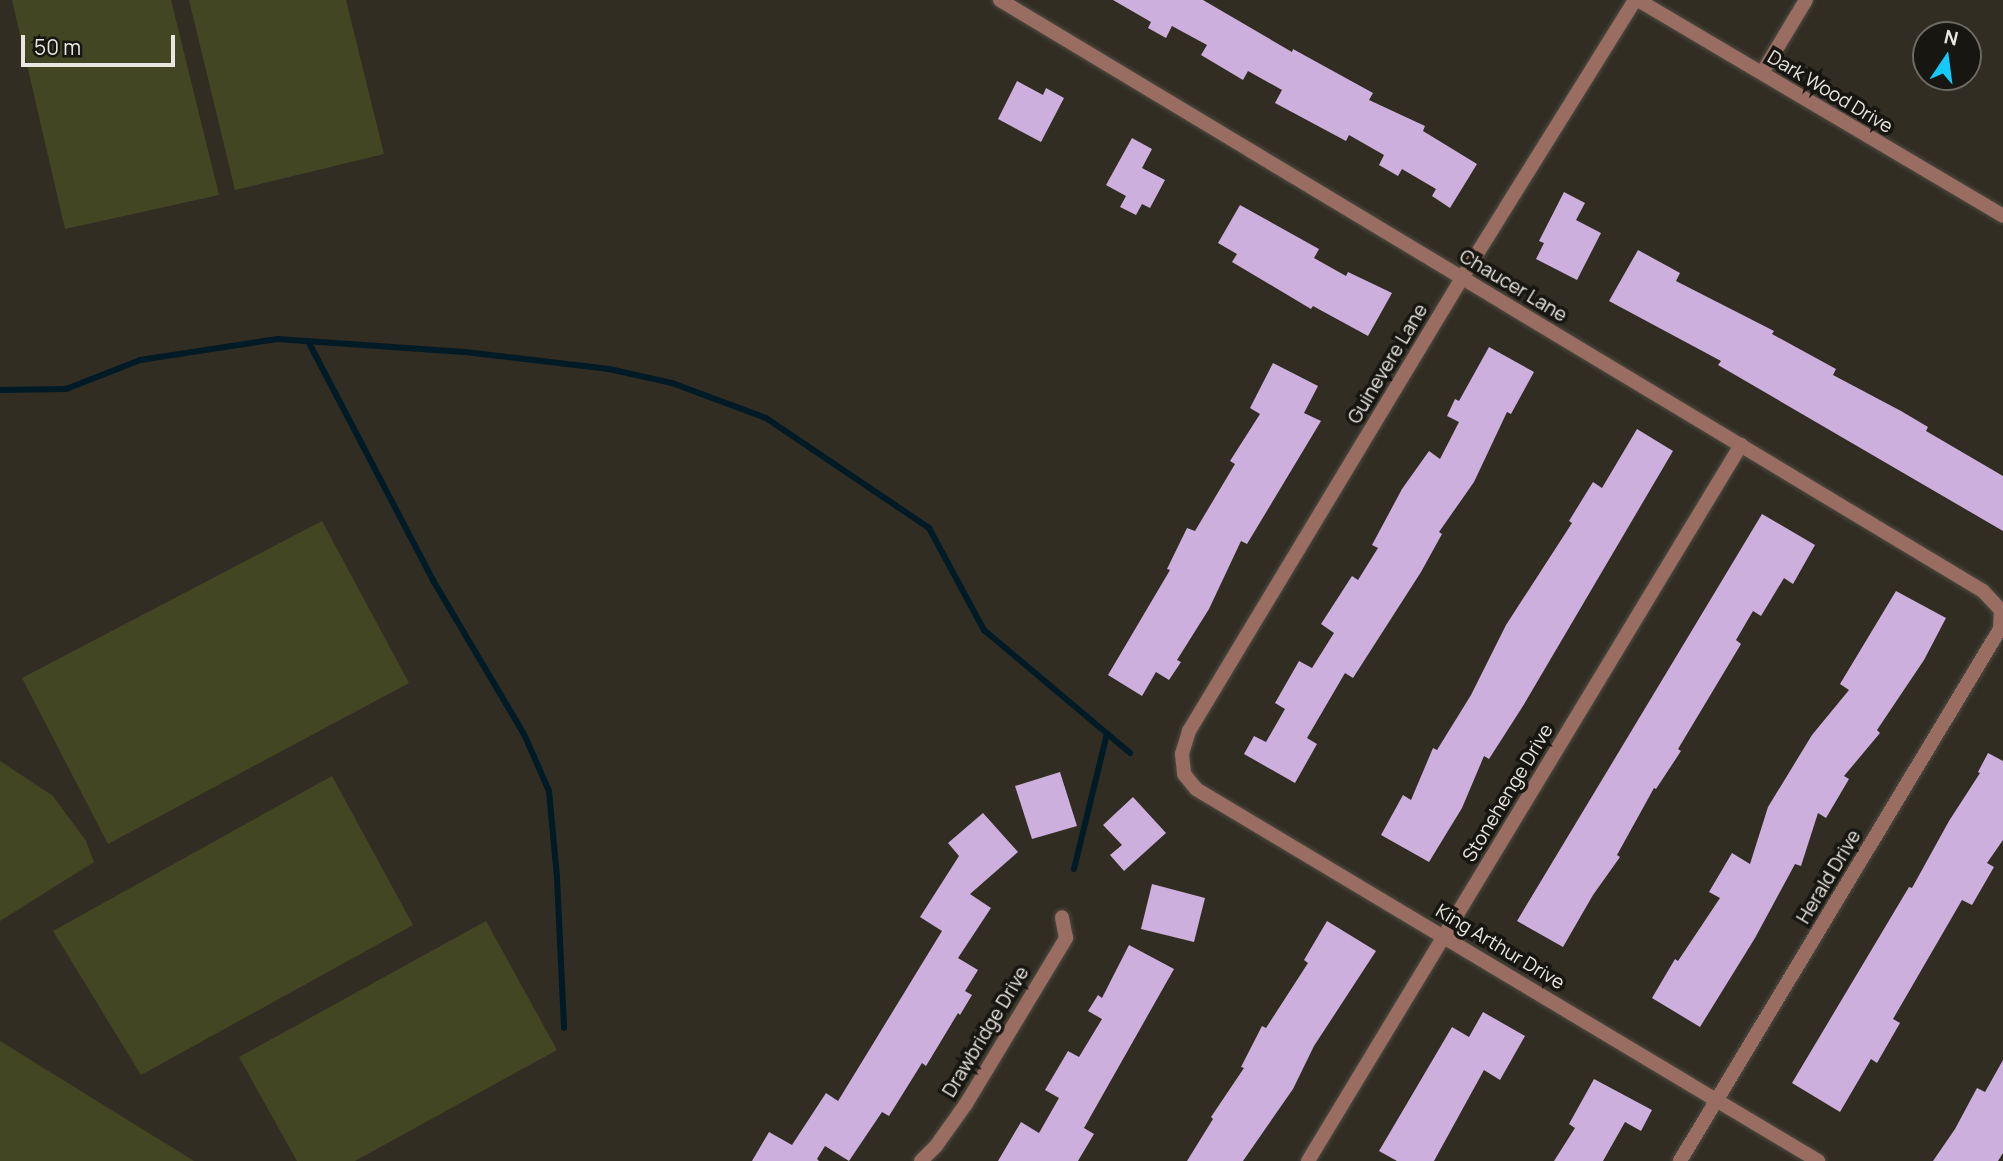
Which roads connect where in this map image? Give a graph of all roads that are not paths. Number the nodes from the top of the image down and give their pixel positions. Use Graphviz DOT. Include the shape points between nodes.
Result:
graph roads {
  1 [pos="1000,0"];
  2 [pos="1637,0"];
  3 [pos="1806,0"];
  4 [pos="1762,73"];
  5 [pos="2003,216"];
  6 [pos="1462,278"];
  7 [pos="1741,445"];
  8 [pos="2001,610"];
  9 [pos="1182,754"];
  10 [pos="1062,917"];
  11 [pos="1444,935"];
  12 [pos="1717,1101"];
  13 [pos="922,1161"];
  14 [pos="1308,1161"];
  15 [pos="1680,1161"];
  16 [pos="1818,1161"];
  1 -- 6 [label="street, Chaucer Lane"];
  2 -- 4 [label="street, Dark Wood Drive"];
  2 -- 6 [label="street, Guinevere Lane"];
  3 -- 4 [label="street"];
  4 -- 5 [label="street, Dark Wood Drive"];
  6 -- 7 [label="street, Chaucer Lane"];
  6 -- 9 [label="street, Guinevere Lane" via="1189,731"];
  7 -- 8 [label="street, Chaucer Lane" via="1983,591"];
  7 -- 11 [label="street, Stonehenge Drive"];
  8 -- 12 [label="street, Herald Drive" via="2000,629"];
  9 -- 11 [label="street, King Arthur Drive" via="1184,774 1196,789"];
  10 -- 13 [label="street, Drawbridge Drive" via="1066,938 966,1104"];
  11 -- 12 [label="street, King Arthur Drive"];
  11 -- 14 [label="street, Stonehenge Drive"];
  12 -- 15 [label="street, Herald Drive"];
  12 -- 16 [label="street, King Arthur Drive"];
}
